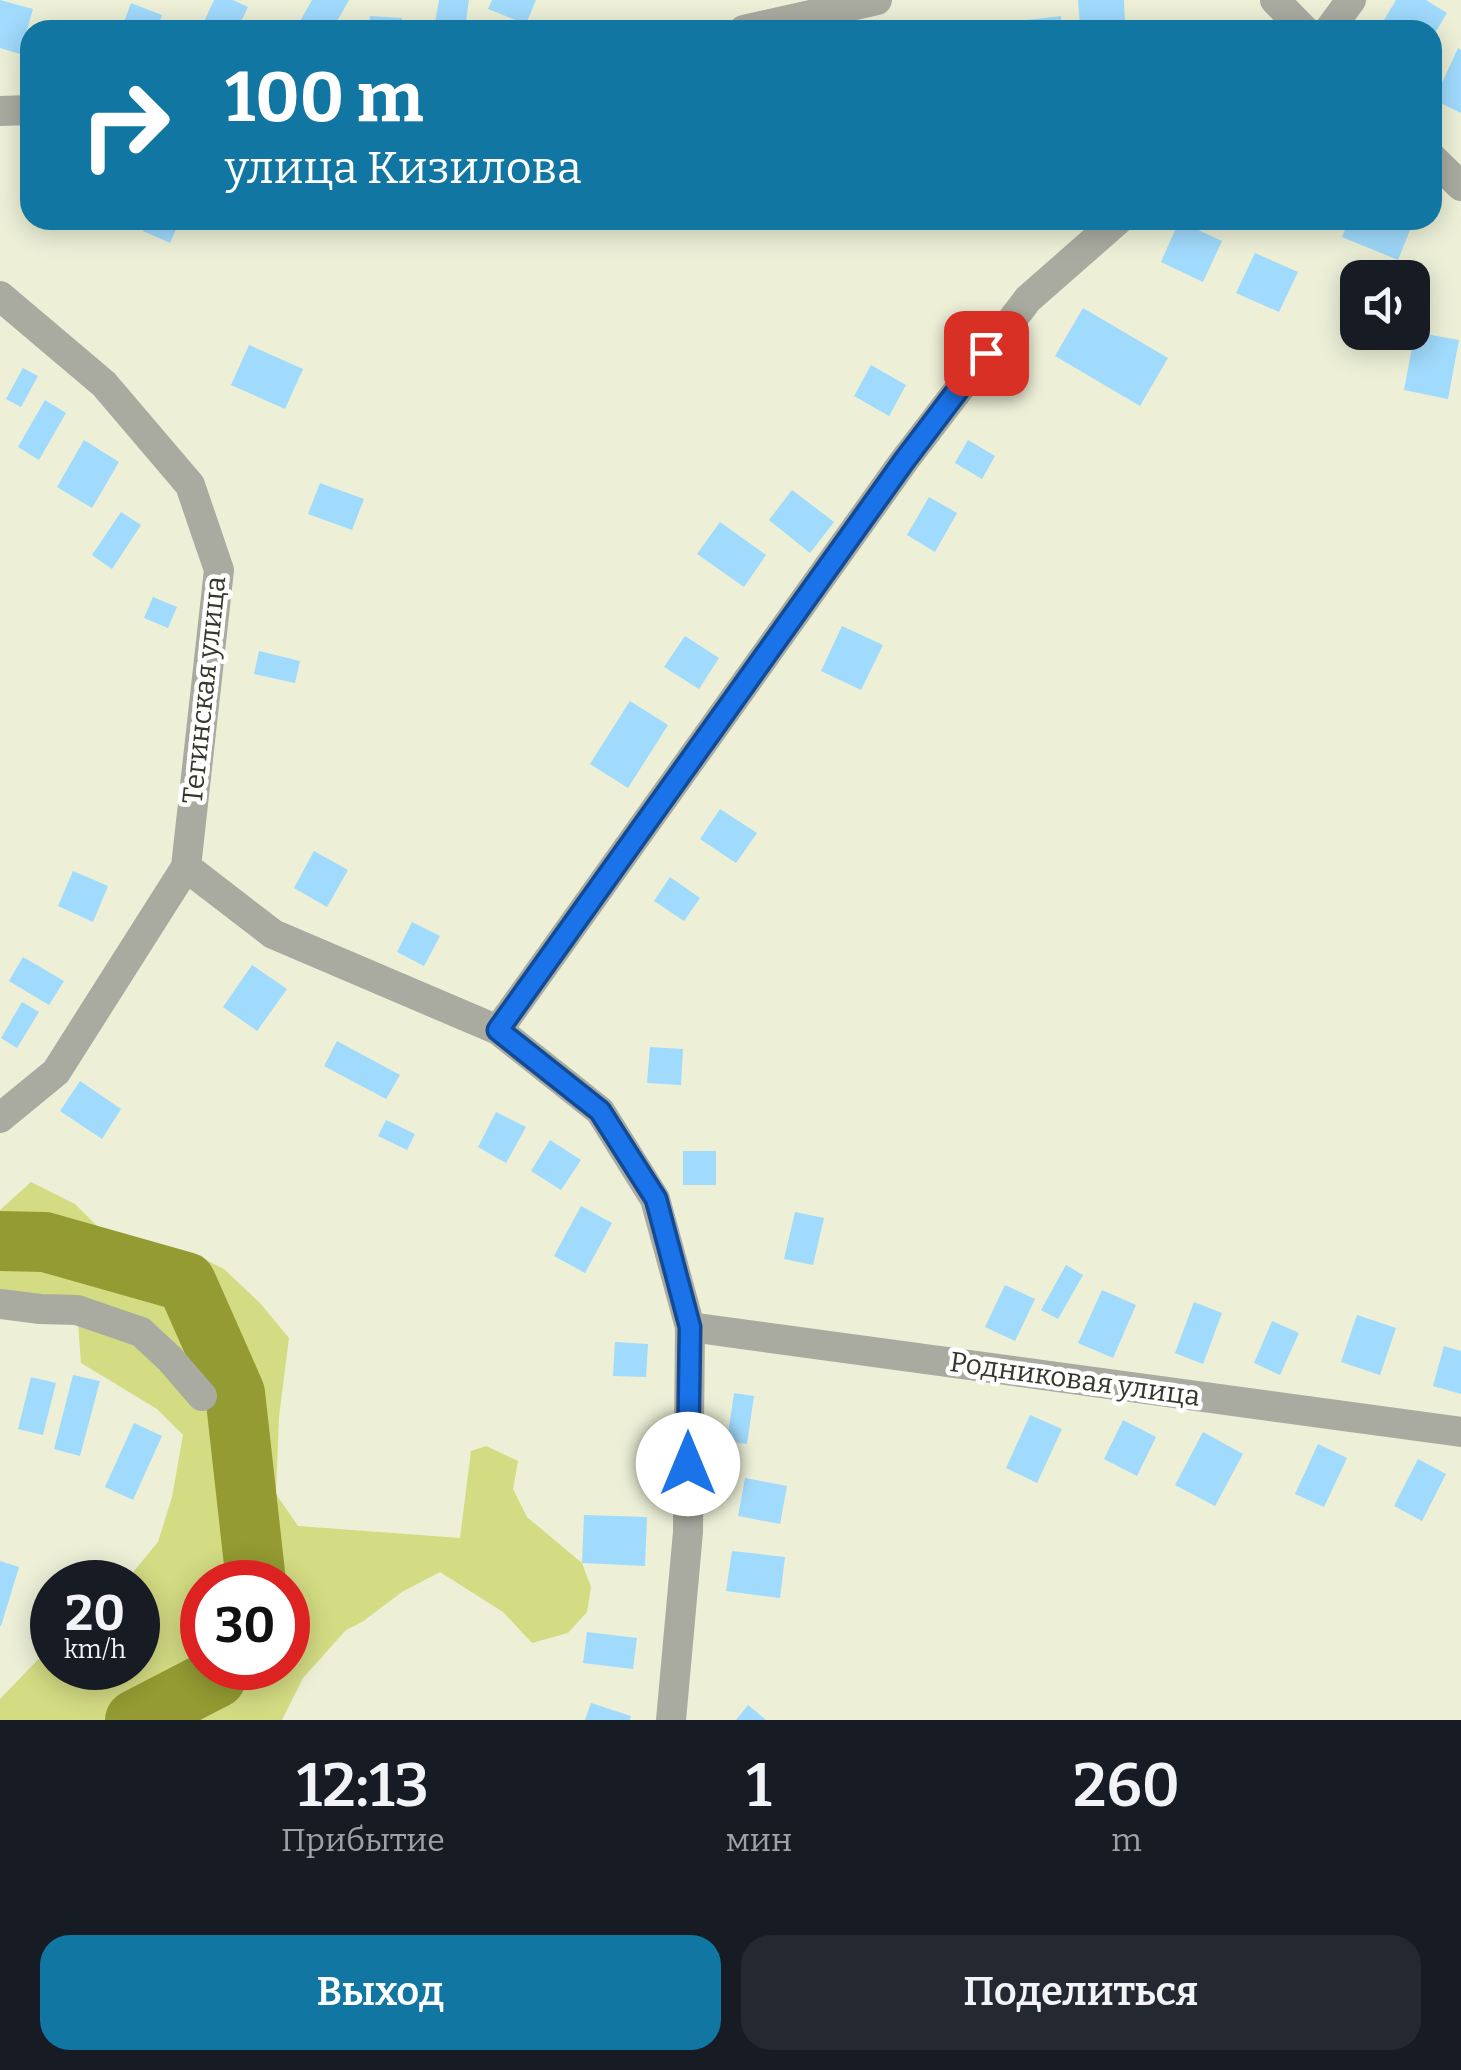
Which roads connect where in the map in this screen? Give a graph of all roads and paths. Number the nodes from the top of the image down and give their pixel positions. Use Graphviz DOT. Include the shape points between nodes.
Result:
graph roads {
  1 [pos="877,0"];
  2 [pos="1275,0"];
  3 [pos="788,20"];
  4 [pos="1294,20"];
  5 [pos="1442,168"];
  6 [pos="1461,186"];
  7 [pos="1107,230"];
  8 [pos="0,296"];
  9 [pos="186,868"];
  10 [pos="498,1030"];
  11 [pos="0,1118"];
  12 [pos="0,1304"];
  13 [pos="690,1327"];
  14 [pos="202,1396"];
  15 [pos="1461,1432"];
  16 [pos="671,1720"];
  1 -- 3 [label="street"];
  2 -- 4 [label="street"];
  5 -- 6 [label="street"];
  7 -- 10 [label="street" via="1028,299 904,461"];
  8 -- 9 [label="street, Тегинская улица" via="104,384 190,485 219,570"];
  9 -- 10 [label="street" via="273,934"];
  9 -- 11 [label="street, Тегинская улица" via="56,1072"];
  10 -- 13 [label="street" via="600,1111 656,1199"];
  12 -- 14 [label="street" via="77,1310 141,1332"];
  13 -- 15 [label="street, Родниковая улица"];
  13 -- 16 [label="street" via="688,1532"];
}
